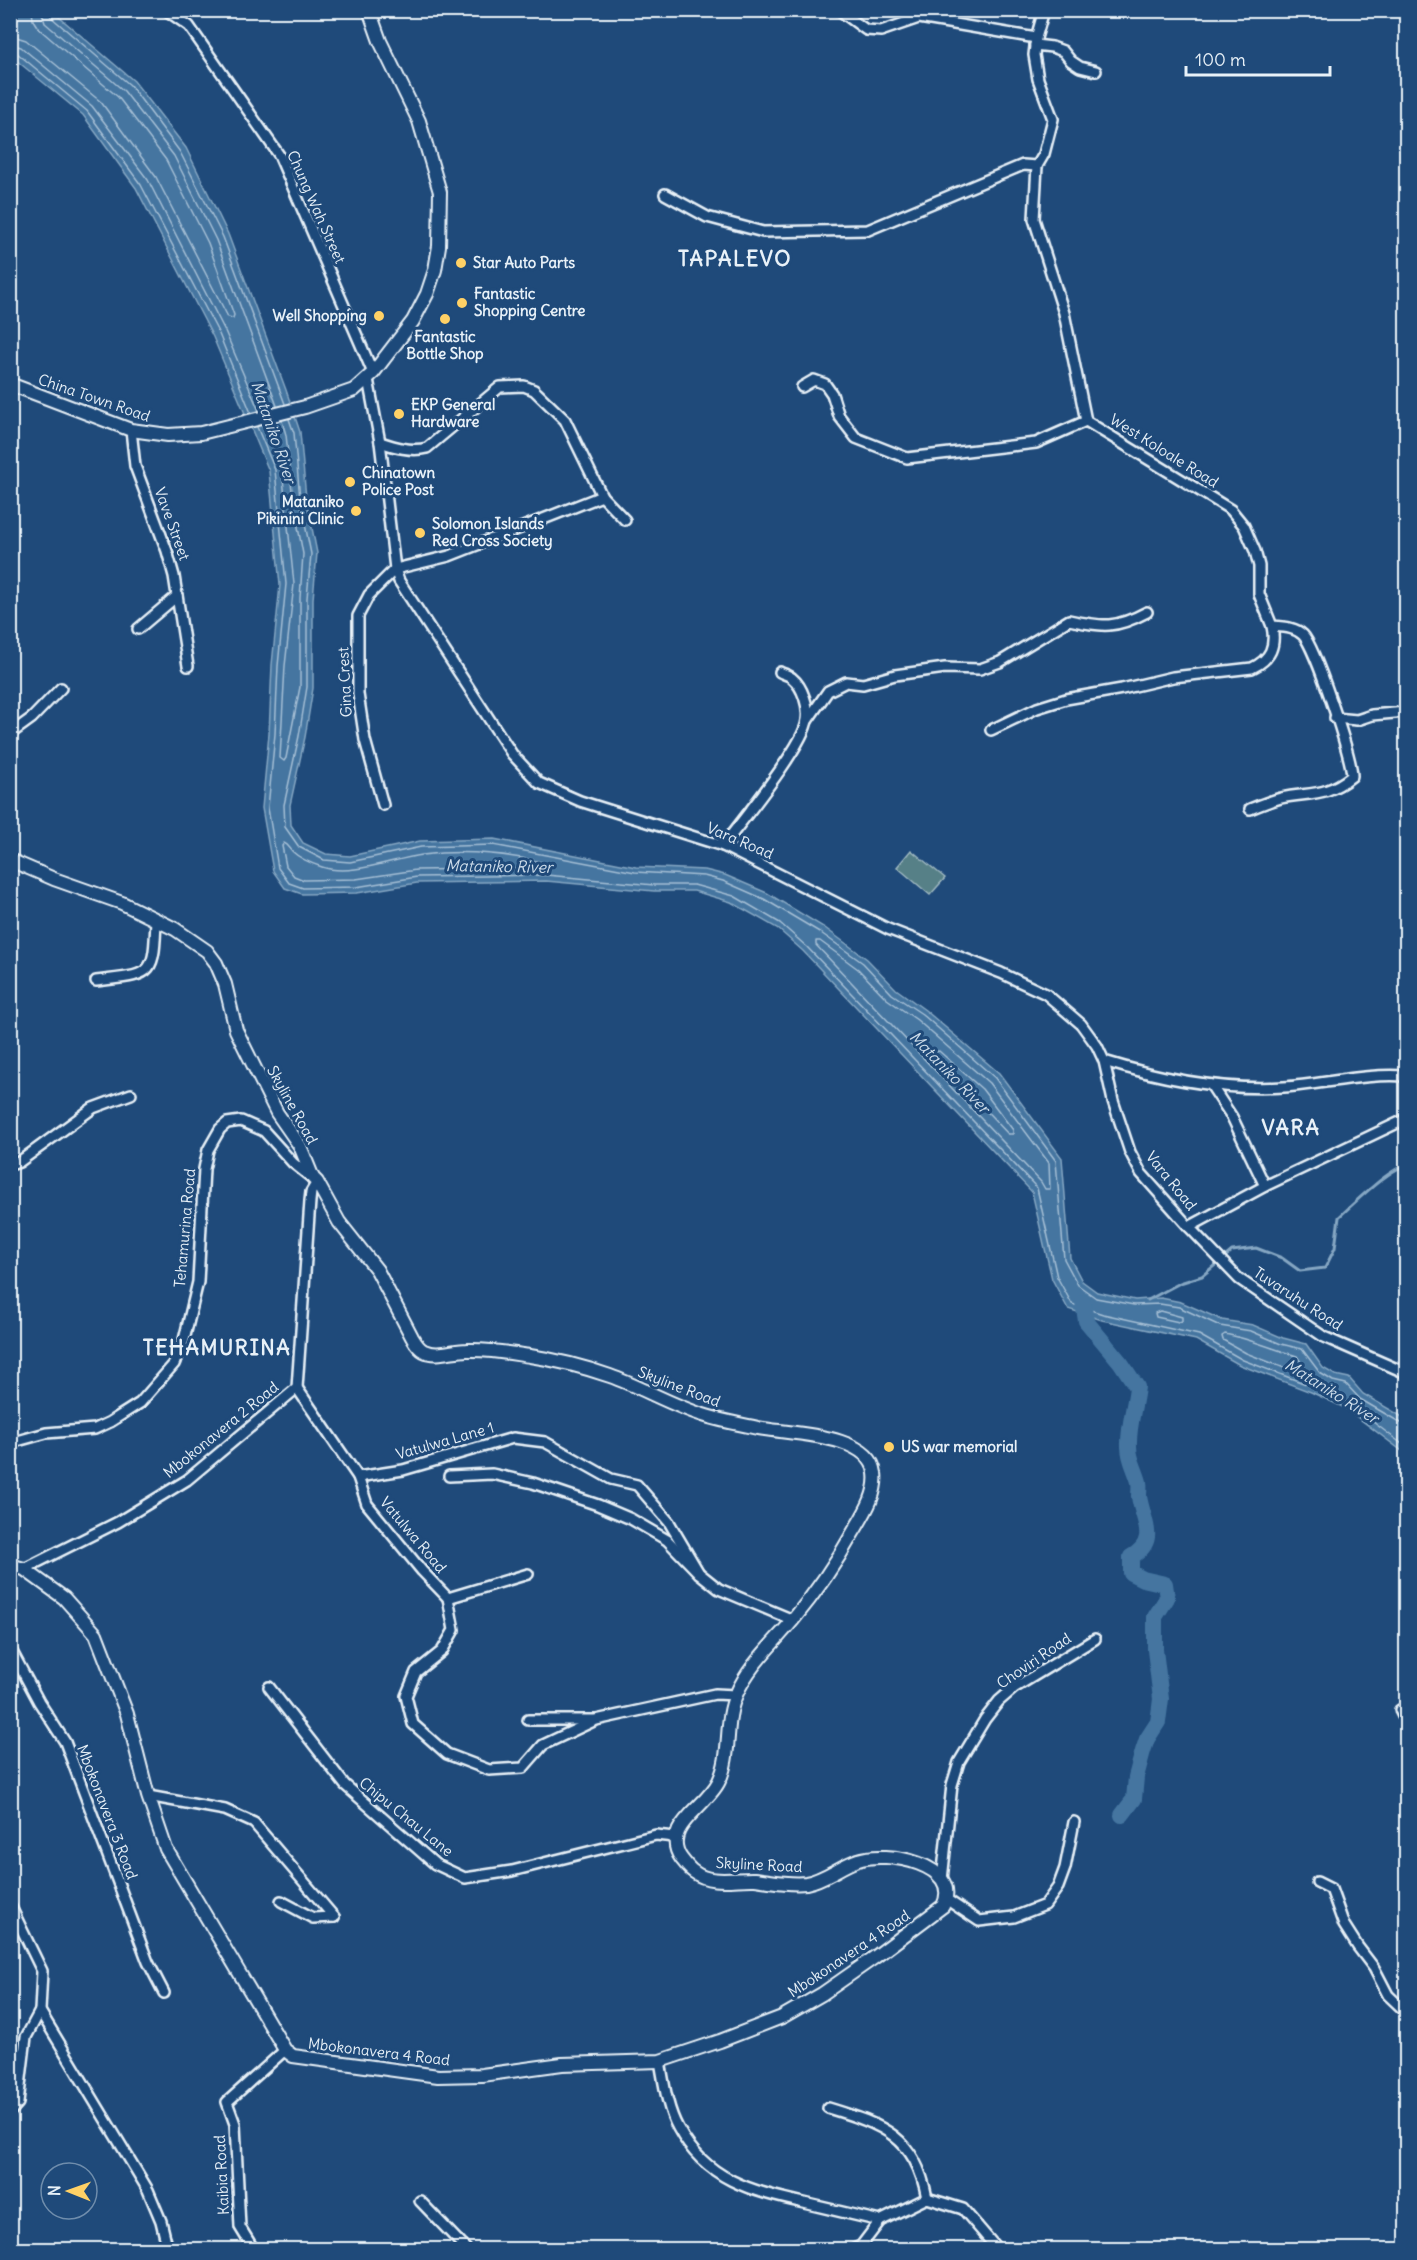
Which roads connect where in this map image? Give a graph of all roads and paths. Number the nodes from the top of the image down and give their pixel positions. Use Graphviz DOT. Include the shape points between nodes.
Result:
graph roads {
  1 [pos="166,10"];
  2 [pos="369,10"];
  3 [pos="778,10"];
  4 [pos="795,10"];
  5 [pos="839,10"];
  6 [pos="1044,10"];
  7 [pos="1036,42"];
  8 [pos="1096,72"];
  9 [pos="1037,166"];
  10 [pos="665,194"];
  11 [pos="370,376"];
  12 [pos="10,384"];
  13 [pos="802,387"];
  14 [pos="1086,421"];
  15 [pos="131,430"];
  16 [pos="380,442"];
  17 [pos="602,496"];
  18 [pos="625,520"];
  19 [pos="395,569"];
  20 [pos="177,596"];
  21 [pos="1147,612"];
  22 [pos="1272,626"];
  23 [pos="138,629"];
  24 [pos="188,666"];
  25 [pos="780,672"];
  26 [pos="61,688"];
  27 [pos="1407,712"];
  28 [pos="1335,718"];
  29 [pos="807,721"];
  30 [pos="991,730"];
  31 [pos="10,734"];
  32 [pos="383,805"];
  33 [pos="1250,809"];
  34 [pos="723,846"];
  35 [pos="10,860"];
  36 [pos="156,919"];
  37 [pos="96,981"];
  38 [pos="1104,1061"];
  39 [pos="1407,1076"];
  40 [pos="1210,1085"];
  41 [pos="131,1094"];
  42 [pos="1407,1119"];
  43 [pos="10,1165"];
  44 [pos="315,1180"];
  45 [pos="1265,1186"];
  46 [pos="1189,1227"];
  47 [pos="1407,1373"];
  48 [pos="297,1388"];
  49 [pos="10,1443"];
  50 [pos="449,1476"];
  51 [pos="358,1477"];
  52 [pos="10,1565"];
  53 [pos="24,1569"];
  54 [pos="528,1574"];
  55 [pos="699,1574"];
  56 [pos="448,1598"];
  57 [pos="793,1620"];
  58 [pos="1095,1639"];
  59 [pos="10,1648"];
  60 [pos="269,1687"];
  61 [pos="735,1695"];
  62 [pos="1400,1710"];
  63 [pos="528,1720"];
  64 [pos="596,1720"];
  65 [pos="1407,1722"];
  66 [pos="148,1796"];
  67 [pos="1074,1822"];
  68 [pos="674,1837"];
  69 [pos="942,1880"];
  70 [pos="1317,1882"];
  71 [pos="946,1899"];
  72 [pos="281,1901"];
  73 [pos="10,1905"];
  74 [pos="164,1993"];
  75 [pos="40,2011"];
  76 [pos="1407,2012"];
  77 [pos="285,2049"];
  78 [pos="660,2061"];
  79 [pos="14,2104"];
  80 [pos="828,2108"];
  81 [pos="10,2112"];
  82 [pos="927,2198"];
  83 [pos="420,2200"];
  84 [pos="880,2221"];
  85 [pos="168,2250"];
  86 [pos="254,2250"];
  87 [pos="467,2250"];
  88 [pos="852,2250"];
  89 [pos="998,2250"];
  1 -- 11 [label="street, Chung Wah Street" via="189,26 279,155"];
  2 -- 11 [label="street, China Town Road" via="419,121 440,192 439,246 427,294 413,321"];
  3 -- 4 [label="street"];
  5 -- 7 [label="street" via="866,30 881,31 918,18"];
  6 -- 7 [label="street, West Koloale Road"];
  7 -- 8 [label="street" via="1063,51 1080,67"];
  7 -- 9 [label="street, West Koloale Road" via="1038,79 1053,119"];
  9 -- 10 [label="street" via="1023,165 868,230 764,232 707,217"];
  9 -- 14 [label="street, West Koloale Road" via="1034,219 1064,312"];
  11 -- 15 [label="street, China Town Road" via="354,390 219,430 184,436"];
  11 -- 16 [label="street, Vara Road"];
  12 -- 15 [label="street, China Town Road"];
  13 -- 14 [label="street" via="814,380 825,384 839,416 856,438 907,458 1036,443"];
  14 -- 22 [label="street, West Koloale Road" via="1231,510 1253,545 1259,566 1259,594"];
  15 -- 20 [label="street, Vave Street" via="135,466 167,550"];
  16 -- 17 [label="street" via="400,448 427,448 500,387 524,386 534,390 566,420"];
  16 -- 19 [label="street, Vara Road"];
  17 -- 18 [label="street"];
  17 -- 19 [label="street" via="449,556"];
  19 -- 32 [label="street, Gina Crest" via="369,595 358,616 358,694 365,740"];
  19 -- 34 [label="street, Vara Road" via="399,581 512,754 539,783 580,801"];
  20 -- 23 [label="street"];
  20 -- 24 [label="street, Vave Street"];
  21 -- 29 [label="street" via="1124,624 1096,626 1069,620 1000,662 980,669 945,668 863,684 846,682 828,691"];
  22 -- 28 [label="street" via="1296,629 1305,636 1316,655"];
  22 -- 30 [label="street" via="1272,651 1263,663 1252,668 1173,677 1066,699"];
  25 -- 29 [label="street" via="792,678 801,691"];
  26 -- 31 [label="street"];
  27 -- 28 [label="street" via="1357,720"];
  28 -- 33 [label="street" via="1349,755 1352,776 1322,793 1283,798"];
  29 -- 34 [label="street" via="799,742"];
  34 -- 38 [label="street, Vara Road" via="888,929 1046,994 1081,1024"];
  35 -- 36 [label="street, Skyline Road"];
  36 -- 37 [label="street" via="155,953 147,969 137,976"];
  36 -- 44 [label="street, Skyline Road" via="197,942 216,963 236,1030"];
  38 -- 40 [label="street"];
  38 -- 46 [label="street, Vara Road" via="1130,1152 1142,1173"];
  39 -- 40 [label="street" via="1389,1074 1284,1087"];
  40 -- 45 [label="street" via="1232,1117"];
  41 -- 43 [label="street" via="93,1108"];
  42 -- 45 [label="street"];
  44 -- 48 [label="street, Mbokonavera 2 Road" via="310,1201"];
  44 -- 49 [label="street, Tehamurina Road" via="292,1163 264,1131 240,1121 220,1129 208,1150 204,1169 198,1282 174,1365 140,1403 95,1430 46,1433"];
  44 -- 57 [label="street, Skyline Road" via="339,1222 377,1270 417,1347 425,1352 500,1351 572,1365 610,1376 703,1415 763,1429 820,1435 855,1448 867,1457 874,1468 875,1483 864,1515 828,1577"];
  45 -- 46 [label="street"];
  46 -- 47 [label="street, Tuvaruhu Road" via="1239,1279 1324,1337"];
  48 -- 51 [label="street, Vatulwa Road"];
  48 -- 53 [label="street, Mbokonavera 2 Road" via="187,1480 118,1522"];
  50 -- 55 [label="street" via="492,1474 598,1504 667,1540"];
  51 -- 55 [label="street, Vatulwa Lane 1" via="403,1470 513,1438 545,1442 611,1479 637,1485 669,1522"];
  51 -- 56 [label="street, Vatulwa Road" via="367,1504"];
  52 -- 53 [label="street"];
  53 -- 66 [label="street, Mbokonavera 4 Road" via="64,1598 96,1634 127,1714"];
  54 -- 56 [label="street"];
  55 -- 57 [label="street" via="719,1589"];
  56 -- 64 [label="street" via="454,1630 442,1651 416,1672 405,1696 413,1724 447,1754 489,1770 523,1768 543,1745"];
  57 -- 61 [label="street, Skyline Road"];
  58 -- 69 [label="street, Choviri Road" via="1014,1688 985,1719 959,1762 952,1785"];
  59 -- 74 [label="street, Mbokonavera 3 Road" via="64,1742 148,1962"];
  60 -- 68 [label="street, Chipu Chau Lane" via="345,1785 435,1864 465,1878 656,1835"];
  61 -- 64 [label="street" via="715,1694"];
  61 -- 68 [label="street, Skyline Road" via="719,1782"];
  62 -- 65 [label="street"];
  63 -- 64 [label="street"];
  66 -- 72 [label="street" via="225,1810 255,1823 334,1917 314,1918"];
  66 -- 77 [label="street, Mbokonavera 4 Road" via="166,1849"];
  67 -- 71 [label="street" via="1065,1868 1045,1905 1014,1917 978,1921"];
  68 -- 69 [label="street, Skyline Road" via="676,1851 693,1872 719,1880 809,1883 859,1859 889,1856 912,1860"];
  69 -- 71 [label="street" via="947,1889"];
  70 -- 76 [label="street" via="1331,1889 1353,1940 1388,1995"];
  71 -- 78 [label="street, Mbokonavera 4 Road" via="943,1906 875,1958 792,2011"];
  73 -- 75 [label="street" via="42,1971"];
  75 -- 79 [label="street" via="26,2037"];
  75 -- 85 [label="street" via="148,2190"];
  77 -- 78 [label="street, Mbokonavera 4 Road" via="303,2058 438,2076 482,2075 562,2064"];
  77 -- 86 [label="street, Kaibia Road" via="227,2102 235,2124 240,2227"];
  78 -- 84 [label="street" via="665,2092 677,2126 691,2149 719,2173 755,2192"];
  79 -- 81 [label="street"];
  80 -- 82 [label="street" via="893,2134 922,2173"];
  82 -- 84 [label="street"];
  82 -- 89 [label="street" via="963,2209"];
  83 -- 87 [label="street"];
  84 -- 88 [label="street" via="861,2246"];
}
